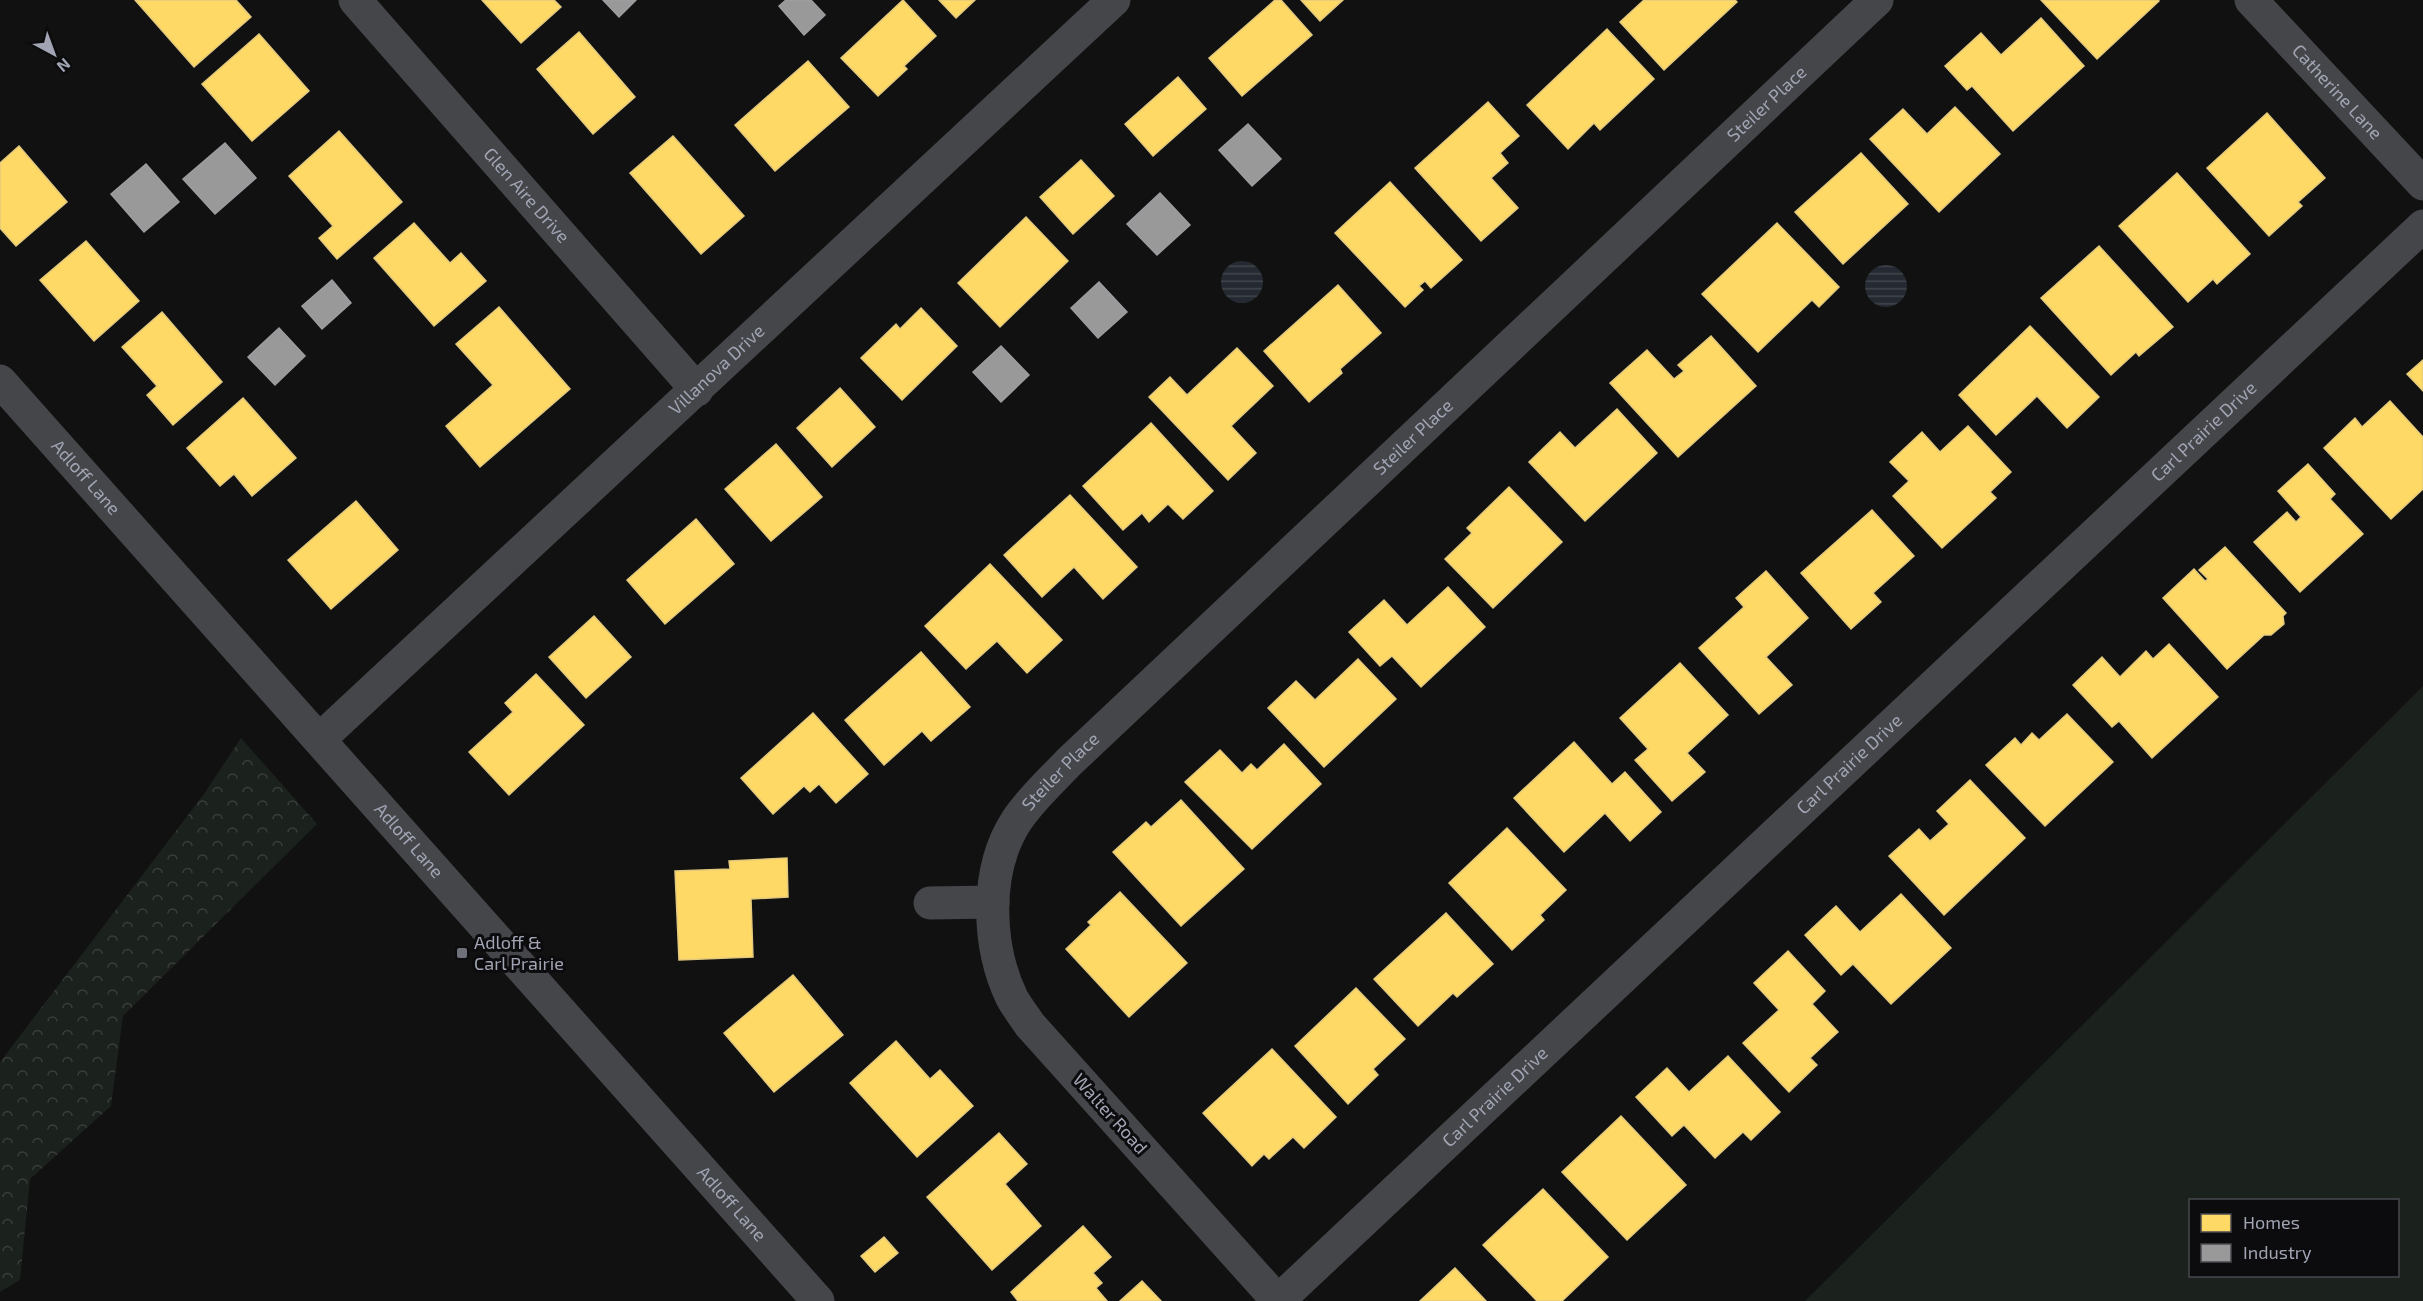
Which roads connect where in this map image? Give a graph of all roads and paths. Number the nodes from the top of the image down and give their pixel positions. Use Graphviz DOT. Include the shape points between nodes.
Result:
graph roads {
  1 [pos="355,0"];
  2 [pos="1114,0"];
  3 [pos="1877,0"];
  4 [pos="2250,0"];
  5 [pos="2423,184"];
  6 [pos="2423,226"];
  7 [pos="0,381"];
  8 [pos="697,390"];
  9 [pos="320,740"];
  10 [pos="993,902"];
  11 [pos="930,903"];
  12 [pos="818,1301"];
  13 [pos="1278,1301"];
  1 -- 8 [label="street, Glen Aire Drive"];
  2 -- 8 [label="street, Villanova Drive"];
  3 -- 10 [label="street, Steiler Place" via="1036,796 1016,821 1002,849"];
  4 -- 5 [label="street, Catherine Lane"];
  6 -- 13 [label="street, Carl Prairie Drive"];
  7 -- 9 [label="street, Adloff Lane"];
  8 -- 9 [label="street, Villanova Drive"];
  9 -- 12 [label="street, Adloff Lane"];
  10 -- 11 [label="street"];
  10 -- 13 [label="street, Walter Road" via="1003,973 1013,999 1030,1025"];
}
